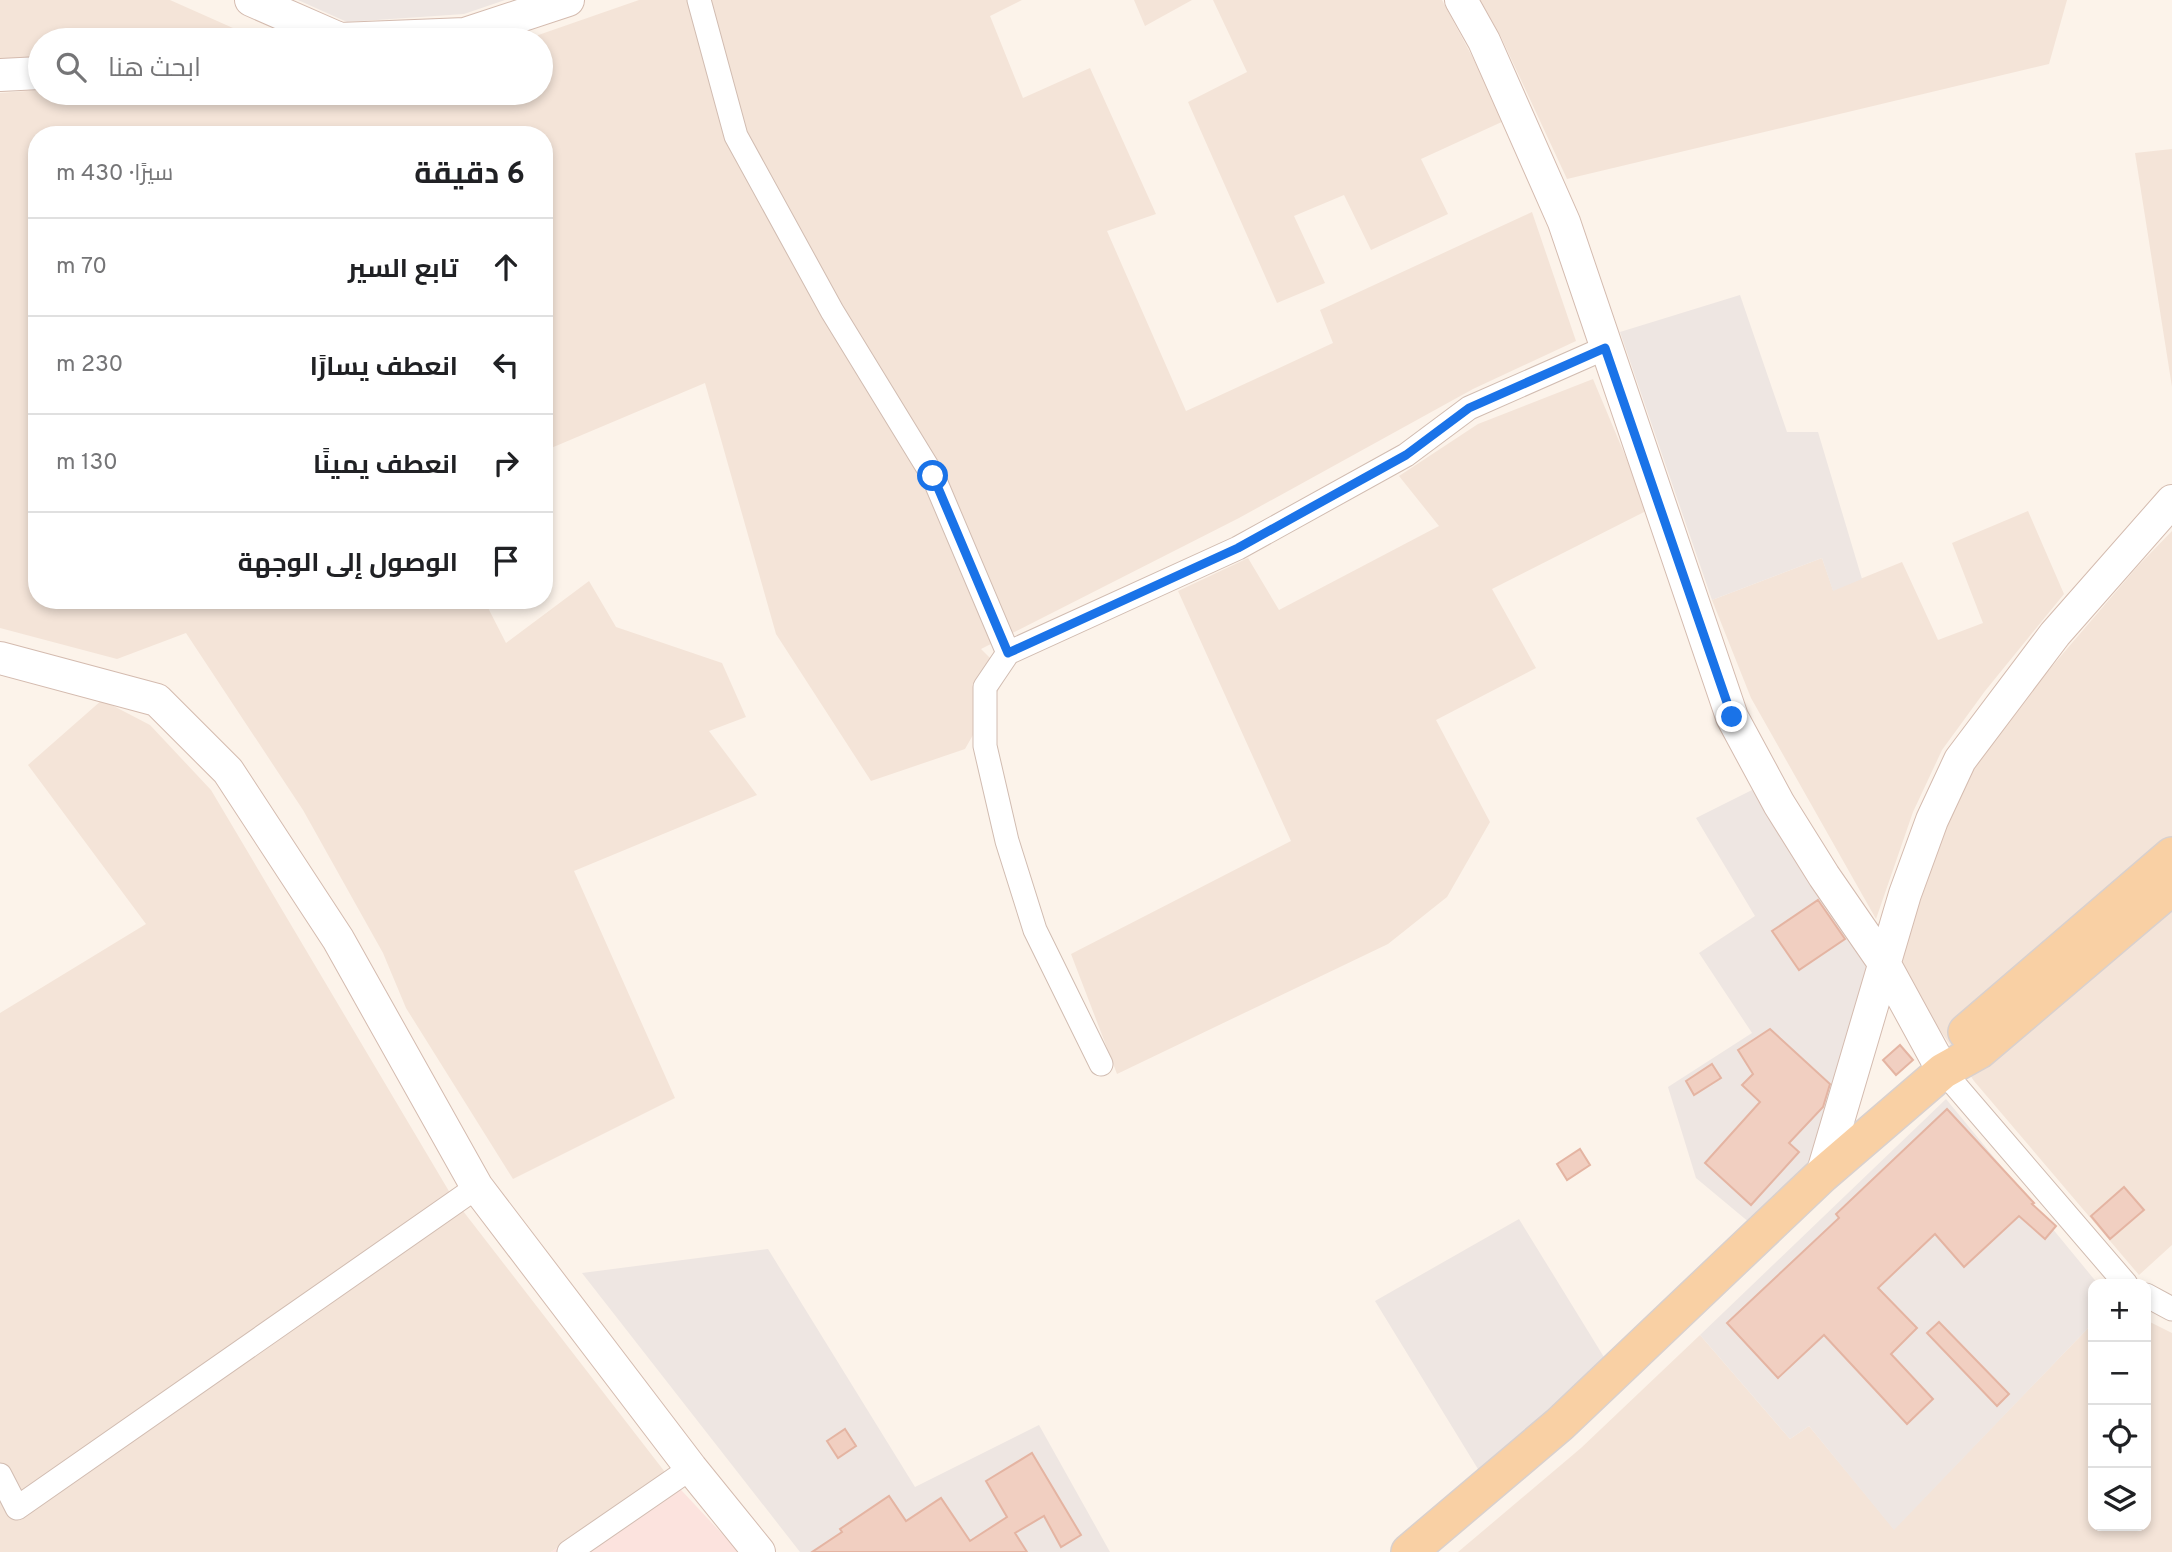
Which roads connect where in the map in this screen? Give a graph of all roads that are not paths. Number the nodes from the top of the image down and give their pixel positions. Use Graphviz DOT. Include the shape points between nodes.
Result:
graph roads {
  1 [pos="251,0"];
  2 [pos="568,0"];
  3 [pos="699,0"];
  4 [pos="1461,0"];
  5 [pos="313,28"];
  6 [pos="483,28"];
  7 [pos="28,74"];
  8 [pos="0,75"];
  9 [pos="1605,348"];
  10 [pos="2172,501"];
  11 [pos="1008,653"];
  12 [pos="0,658"];
  13 [pos="2172,855"];
  14 [pos="2172,887"];
  15 [pos="1884,963"];
  16 [pos="1101,1064"];
  17 [pos="1943,1071"];
  18 [pos="1822,1175"];
  19 [pos="477,1187"];
  20 [pos="2122,1279"];
  21 [pos="2151,1298"];
  22 [pos="2172,1309"];
  23 [pos="691,1468"];
  24 [pos="0,1475"];
  25 [pos="569,1552"];
  26 [pos="759,1552"];
  27 [pos="1409,1552"];
  1 -- 5 [label="street"];
  2 -- 6 [label="street"];
  3 -- 11 [label="street" via="736,136 832,311 933,476"];
  4 -- 9 [label="street" via="1484,41 1564,222"];
  7 -- 8 [label="street"];
  9 -- 11 [label="street" via="1469,408 1406,455 1238,548"];
  9 -- 15 [label="street" via="1732,717 1785,814"];
  10 -- 15 [label="street" via="2055,634 1960,760 1905,894"];
  11 -- 16 [label="street" via="985,687 985,746 1007,841 1035,930"];
  12 -- 19 [label="street" via="157,700 228,771 338,939"];
  13 -- 17 [label="main road" via="1969,1027"];
  14 -- 17 [label="main road" via="1979,1051"];
  15 -- 17 [label="street"];
  15 -- 18 [label="street"];
  17 -- 18 [label="main road"];
  17 -- 20 [label="street"];
  18 -- 27 [label="main road" via="1560,1424"];
  19 -- 23 [label="street"];
  19 -- 24 [label="street" via="17,1508"];
  21 -- 22 [label="street"];
  23 -- 25 [label="street"];
  23 -- 26 [label="street"];
}
